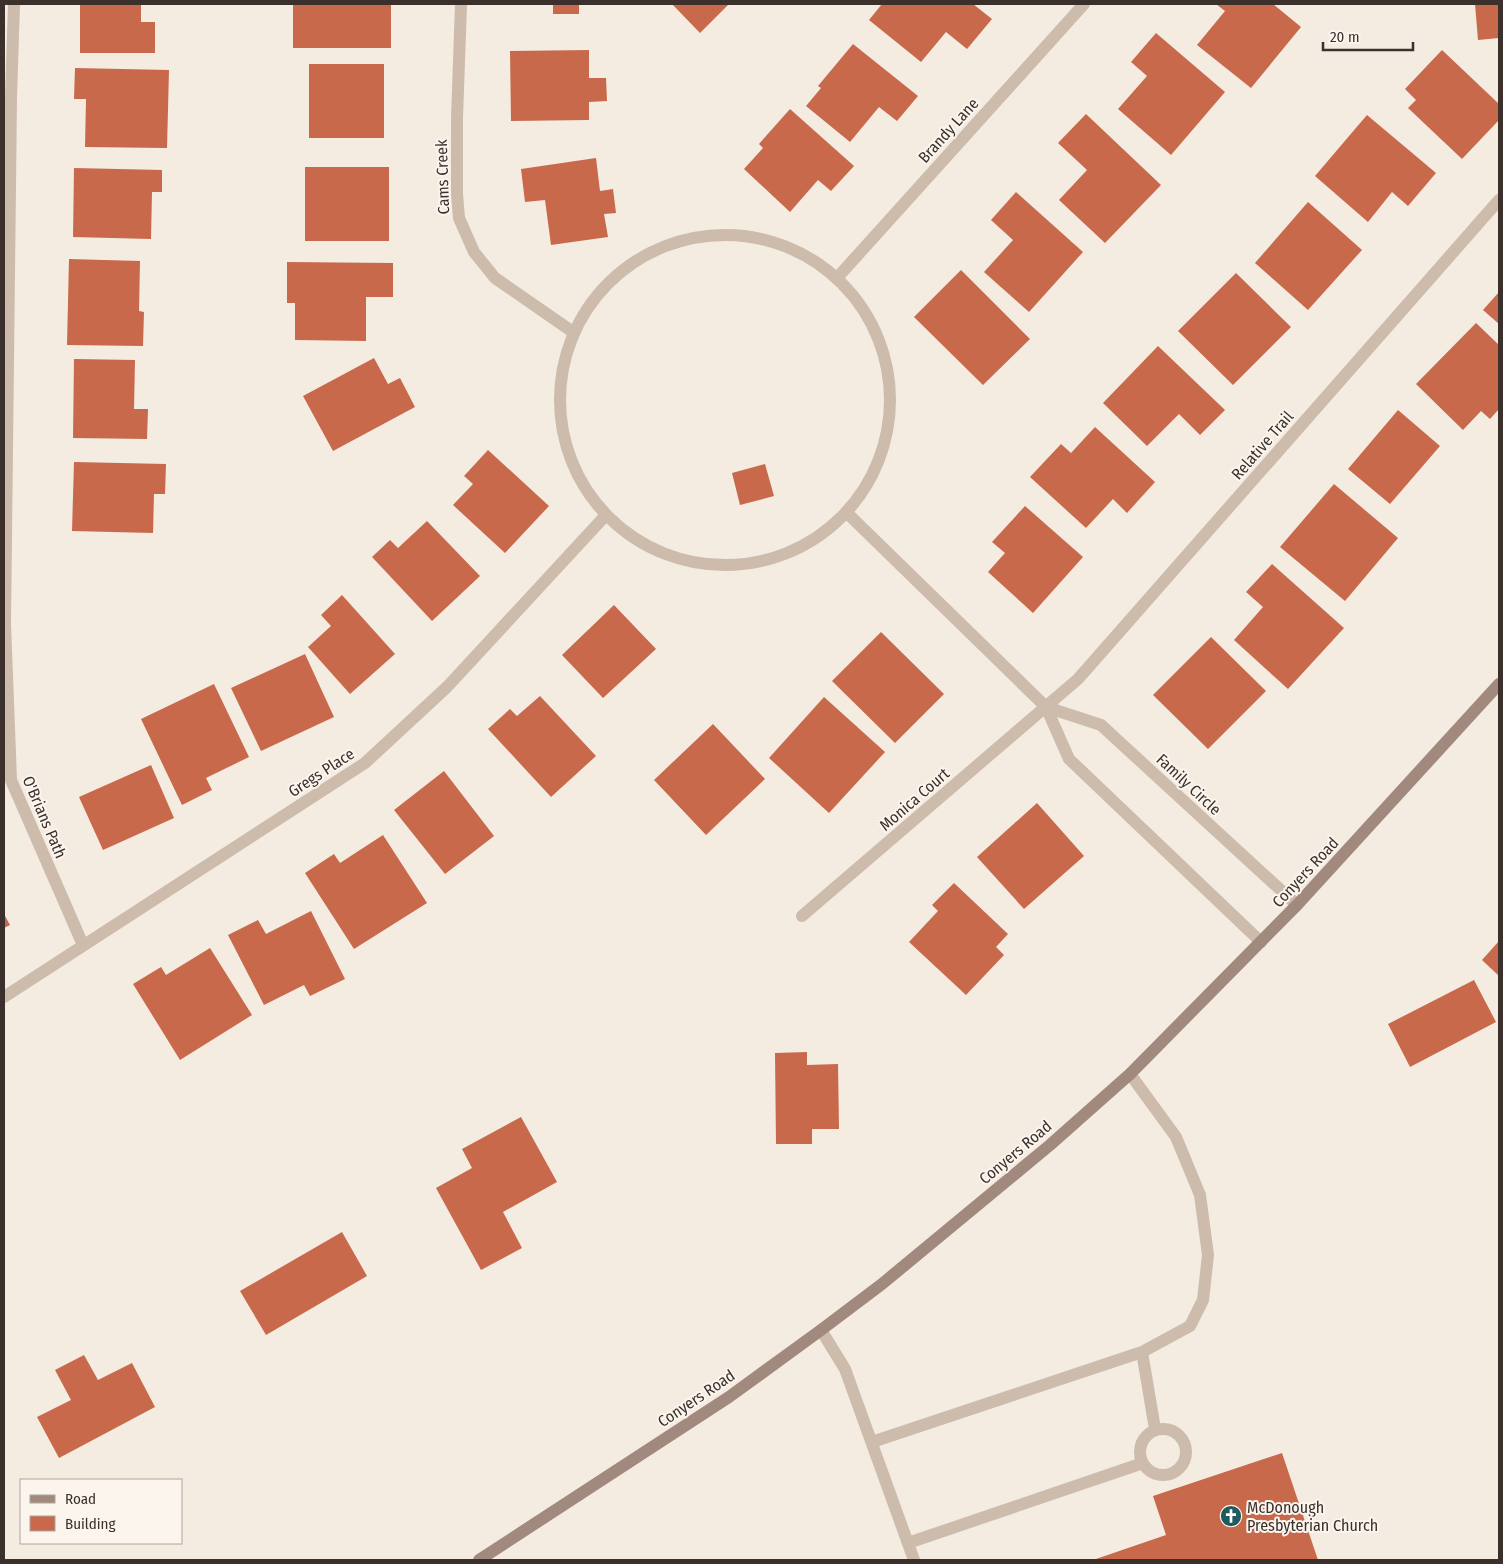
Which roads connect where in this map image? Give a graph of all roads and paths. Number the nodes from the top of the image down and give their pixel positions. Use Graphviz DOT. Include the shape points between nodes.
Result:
graph roads {
  1 [pos="14,4"];
  2 [pos="460,4"];
  3 [pos="1084,4"];
  4 [pos="1499,200"];
  5 [pos="837,278"];
  6 [pos="570,330"];
  7 [pos="846,512"];
  8 [pos="606,515"];
  9 [pos="1499,684"];
  10 [pos="1046,707"];
  11 [pos="1298,905"];
  12 [pos="802,916"];
  13 [pos="1261,942"];
  14 [pos="83,945"];
  15 [pos="4,997"];
  16 [pos="1130,1074"];
  17 [pos="821,1330"];
  18 [pos="1142,1352"];
  19 [pos="1156,1430"];
  20 [pos="872,1442"];
  21 [pos="1143,1463"];
  22 [pos="908,1543"];
  23 [pos="479,1560"];
  24 [pos="914,1560"];
  1 -- 14 [label="street, O'Brians Path" via="5,624 11,780"];
  2 -- 6 [label="street, Cams Creek" via="459,218 474,252 495,278"];
  3 -- 5 [label="street, Brandy Lane"];
  4 -- 10 [label="street, Relative Trail" via="1078,679"];
  5 -- 6 [label="street" via="795,249 751,235 716,233 691,236 607,281"];
  5 -- 7 [label="street" via="872,322 885,357 891,388 890,424 877,467 857,501"];
  6 -- 8 [label="street" via="556,400 578,482"];
  7 -- 8 [label="street" via="828,530 792,552 747,565 673,558 622,532"];
  7 -- 10 [label="street, Family Circle"];
  8 -- 14 [label="street, Gregs Place" via="447,687 365,763"];
  9 -- 11 [label="main road, Conyers Road"];
  10 -- 11 [label="street, Family Circle" via="1101,725"];
  10 -- 12 [label="street, Monica Court"];
  10 -- 13 [label="street, Family Circle" via="1068,759"];
  11 -- 13 [label="main road, Conyers Road"];
  13 -- 16 [label="main road, Conyers Road"];
  14 -- 15 [label="street, Gregs Place"];
  16 -- 17 [label="main road, Conyers Road" via="1050,1145 882,1284"];
  16 -- 18 [label="street" via="1176,1137 1200,1195 1208,1255 1203,1300 1190,1326"];
  17 -- 20 [label="street" via="845,1369"];
  17 -- 23 [label="main road, Conyers Road" via="729,1397"];
  18 -- 19 [label="street"];
  18 -- 20 [label="street"];
  19 -- 21 [label="street" via="1143,1440 1140,1456"];
  19 -- 21 [label="street" via="1164,1428 1178,1433 1186,1445 1186,1460 1176,1471 1163,1475 1148,1470"];
  20 -- 22 [label="street"];
  21 -- 22 [label="street"];
  22 -- 24 [label="street"];
}
